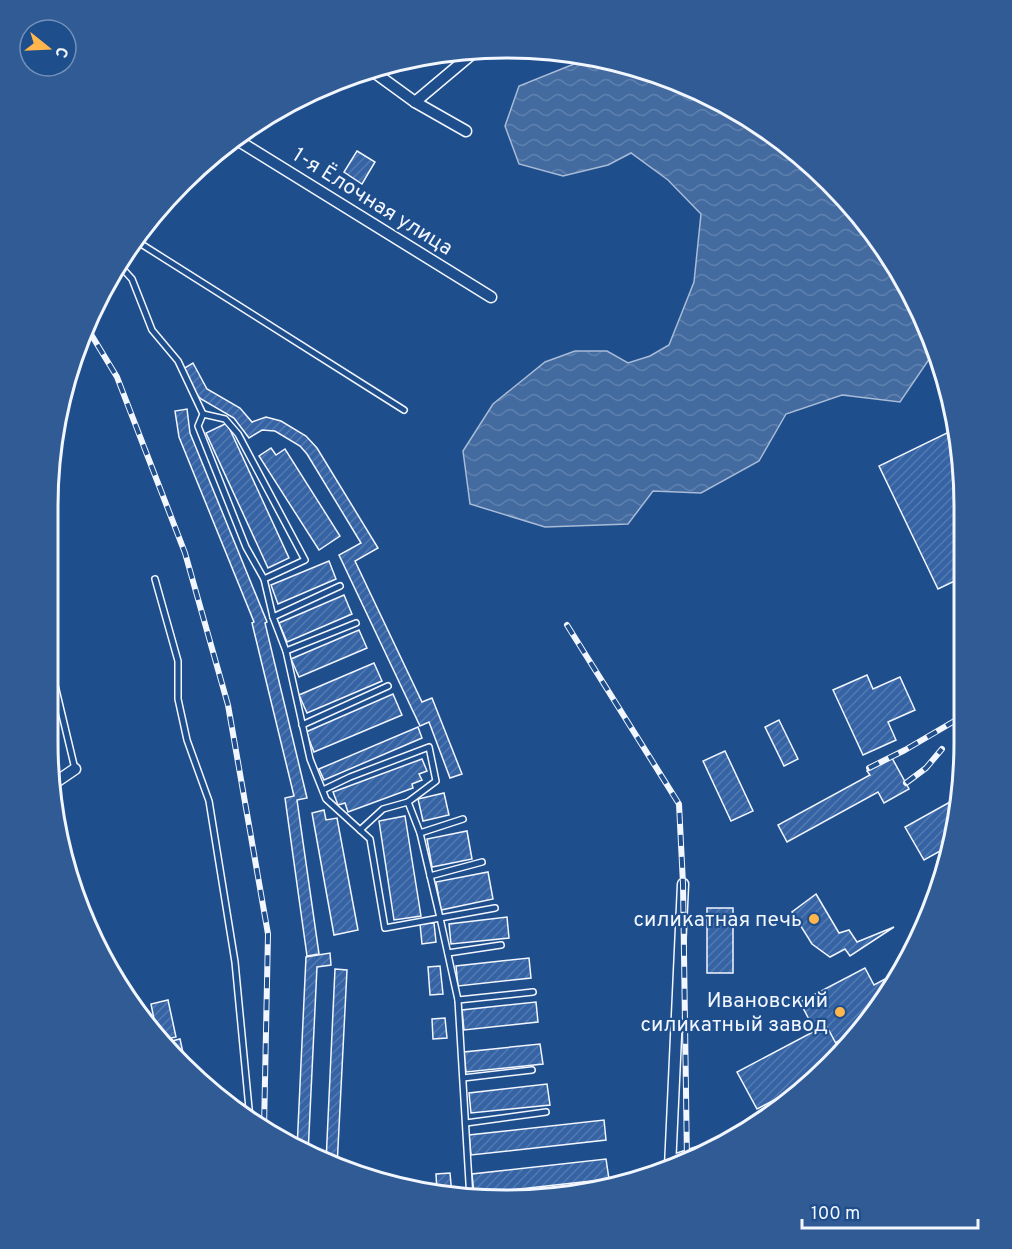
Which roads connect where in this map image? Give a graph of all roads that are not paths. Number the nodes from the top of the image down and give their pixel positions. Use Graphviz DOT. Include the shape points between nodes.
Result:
graph roads {
  1 [pos="465,60"];
  2 [pos="380,77"];
  3 [pos="415,102"];
  4 [pos="466,131"];
  5 [pos="244,144"];
  6 [pos="143,245"];
  7 [pos="125,271"];
  8 [pos="491,297"];
  9 [pos="404,410"];
  10 [pos="203,414"];
  11 [pos="154,579"];
  12 [pos="264,579"];
  13 [pos="340,586"];
  14 [pos="273,617"];
  15 [pos="356,623"];
  16 [pos="286,651"];
  17 [pos="388,686"];
  18 [pos="58,698"];
  19 [pos="302,725"];
  20 [pos="75,769"];
  21 [pos="60,779"];
  22 [pos="323,790"];
  23 [pos="408,802"];
  24 [pos="463,819"];
  25 [pos="360,830"];
  26 [pos="420,833"];
  27 [pos="482,862"];
  28 [pos="430,876"];
  29 [pos="683,884"];
  30 [pos="495,908"];
  31 [pos="440,918"];
  32 [pos="501,945"];
  33 [pos="448,953"];
  34 [pos="533,992"];
  35 [pos="458,1000"];
  36 [pos="532,1070"];
  37 [pos="463,1078"];
  38 [pos="249,1109"];
  39 [pos="546,1112"];
  40 [pos="466,1123"];
  41 [pos="671,1158"];
  42 [pos="469,1189"];
  1 -- 3 [label="street"];
  2 -- 3 [label="street"];
  3 -- 4 [label="street"];
  5 -- 8 [label="street, 1-я Ёлочная улица"];
  6 -- 9 [label="lane"];
  7 -- 10 [label="lane" via="132,279 152,330 178,361"];
  10 -- 12 [label="lane" via="198,426 246,548"];
  10 -- 12 [label="lane" via="225,419 238,434 305,560"];
  11 -- 38 [label="lane" via="178,662 178,699 188,740 209,801 235,962"];
  12 -- 14 [label="lane"];
  13 -- 14 [label="lane"];
  14 -- 16 [label="lane"];
  15 -- 16 [label="lane"];
  16 -- 19 [label="lane"];
  17 -- 19 [label="lane"];
  18 -- 20 [label="lane"];
  19 -- 22 [label="lane"];
  20 -- 21 [label="street"];
  22 -- 23 [label="lane" via="429,747 436,781"];
  22 -- 25 [label="lane" via="326,799"];
  23 -- 25 [label="lane" via="383,809"];
  23 -- 26 [label="lane"];
  24 -- 26 [label="lane"];
  25 -- 31 [label="lane" via="369,839 386,928"];
  26 -- 28 [label="lane"];
  27 -- 28 [label="lane"];
  28 -- 31 [label="lane"];
  29 -- 41 [label="street"];
  30 -- 31 [label="lane"];
  31 -- 33 [label="lane"];
  32 -- 33 [label="lane"];
  33 -- 35 [label="lane"];
  34 -- 35 [label="lane"];
  35 -- 37 [label="lane"];
  36 -- 37 [label="lane"];
  37 -- 40 [label="lane"];
  39 -- 40 [label="lane"];
  40 -- 42 [label="lane"];
}
